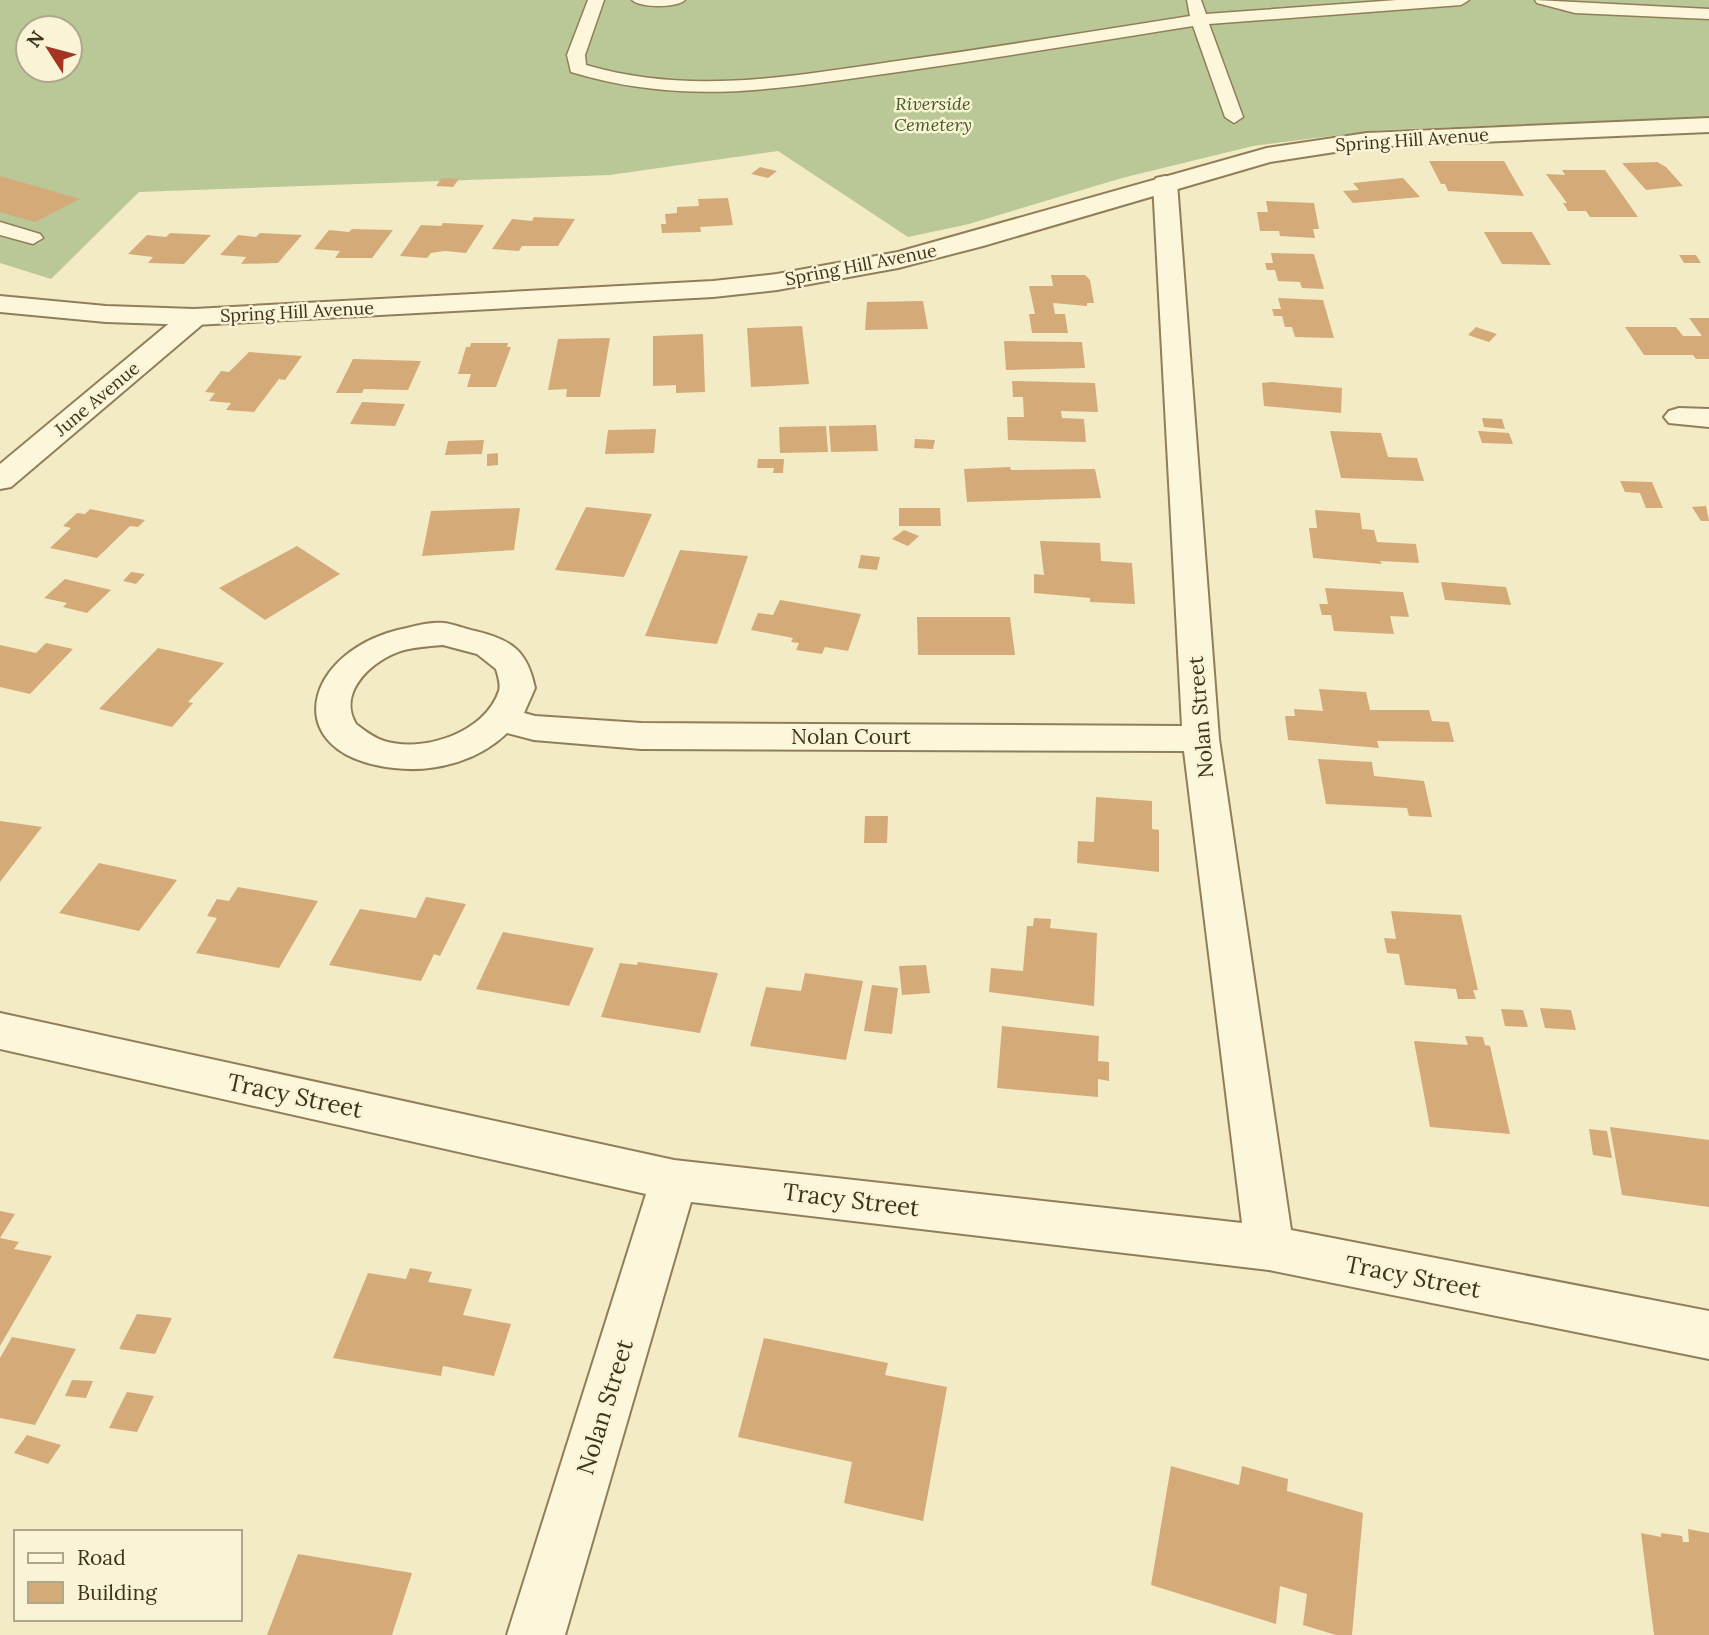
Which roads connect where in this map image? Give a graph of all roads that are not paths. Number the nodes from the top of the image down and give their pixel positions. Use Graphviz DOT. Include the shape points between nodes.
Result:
graph roads {
  1 [pos="596,0"];
  2 [pos="640,0"];
  3 [pos="677,0"];
  4 [pos="1193,0"];
  5 [pos="1461,0"];
  6 [pos="1543,0"];
  7 [pos="1709,14"];
  8 [pos="1199,20"];
  9 [pos="1234,117"];
  10 [pos="1709,125"];
  11 [pos="1166,183"];
  12 [pos="0,228"];
  13 [pos="33,238"];
  14 [pos="0,304"];
  15 [pos="194,317"];
  16 [pos="1679,417"];
  17 [pos="1709,418"];
  18 [pos="0,480"];
  19 [pos="504,719"];
  20 [pos="1201,739"];
  21 [pos="0,1031"];
  22 [pos="674,1180"];
  23 [pos="1269,1248"];
  24 [pos="1709,1335"];
  25 [pos="536,1635"];
  1 -- 8 [label="lane" via="576,55 577,68 610,80 690,88 796,81"];
  2 -- 3 [label="lane"];
  4 -- 8 [label="lane"];
  5 -- 8 [label="lane"];
  6 -- 7 [label="lane" via="1574,8"];
  8 -- 9 [label="lane"];
  10 -- 11 [label="street, Spring Hill Avenue" via="1367,141 1267,155"];
  11 -- 15 [label="street, Spring Hill Avenue" via="974,241 777,282 614,296"];
  11 -- 20 [label="street, Nolan Street"];
  12 -- 13 [label="lane"];
  14 -- 15 [label="street, Spring Hill Avenue"];
  15 -- 18 [label="street, June Avenue"];
  16 -- 17 [label="street"];
  19 -- 19 [label="street" via="481,738 450,751 417,757 356,746 339,731 331,712 334,690 356,663 381,647 411,637 443,634 492,645 510,660 519,679 516,701"];
  19 -- 20 [label="street, Nolan Court" via="534,728 641,736"];
  20 -- 23 [label="street, Nolan Street"];
  21 -- 22 [label="street, Tracy Street"];
  22 -- 23 [label="street, Tracy Street"];
  22 -- 25 [label="street, Nolan Street"];
  23 -- 24 [label="street, Tracy Street"];
}
